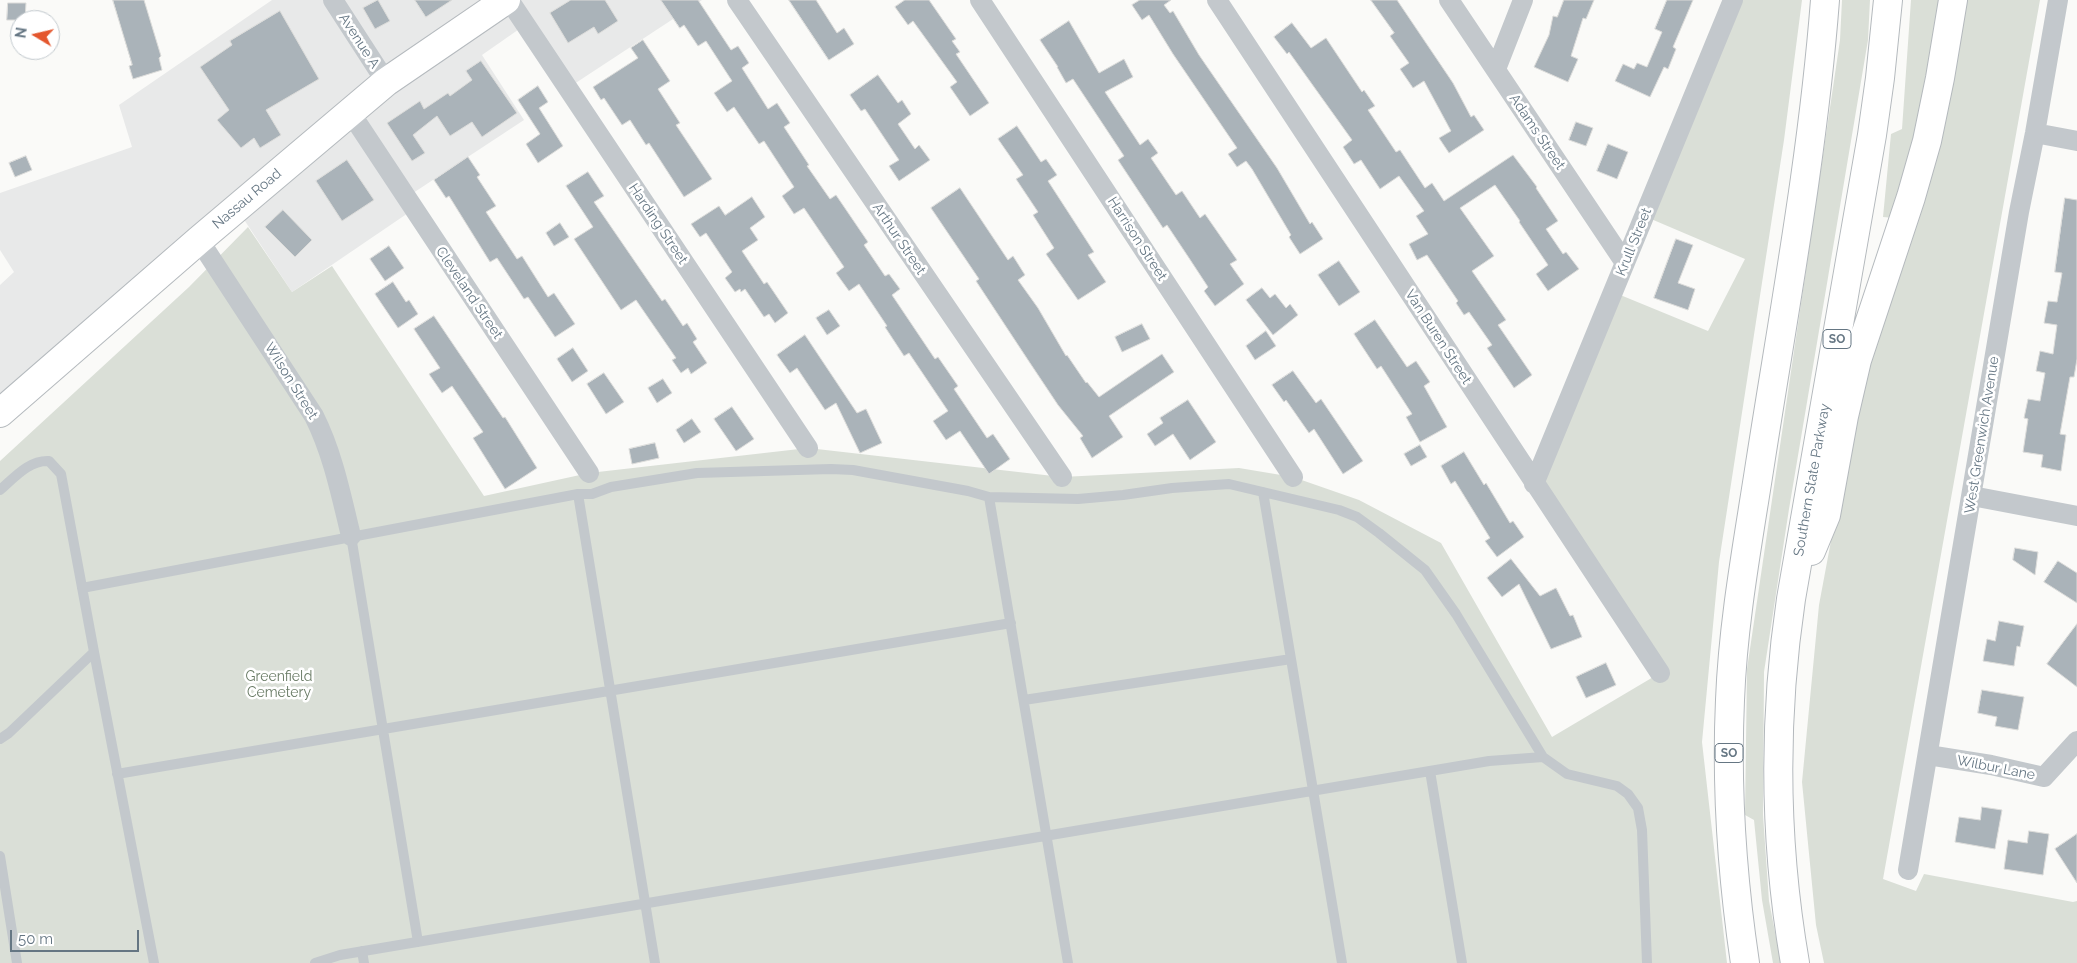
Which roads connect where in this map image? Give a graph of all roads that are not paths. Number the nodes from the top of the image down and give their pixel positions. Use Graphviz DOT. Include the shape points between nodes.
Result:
graph roads {
  1 [pos="333,0"];
  2 [pos="508,0"];
  3 [pos="737,0"];
  4 [pos="980,0"];
  5 [pos="1217,0"];
  6 [pos="1449,0"];
  7 [pos="1523,0"];
  8 [pos="1733,0"];
  9 [pos="1809,0"];
  10 [pos="1825,0"];
  11 [pos="1888,0"];
  12 [pos="1953,0"];
  13 [pos="2058,0"];
  14 [pos="1496,69"];
  15 [pos="386,82"];
  16 [pos="1814,110"];
  17 [pos="350,112"];
  18 [pos="2035,133"];
  19 [pos="2077,142"];
  20 [pos="199,240"];
  21 [pos="1625,263"];
  22 [pos="0,413"];
  23 [pos="808,448"];
  24 [pos="588,473"];
  25 [pos="1293,477"];
  26 [pos="1062,478"];
  27 [pos="1534,484"];
  28 [pos="0,490"];
  29 [pos="1262,492"];
  30 [pos="578,494"];
  31 [pos="1972,496"];
  32 [pos="990,497"];
  33 [pos="2077,516"];
  34 [pos="351,536"];
  35 [pos="82,588"];
  36 [pos="1791,599"];
  37 [pos="1011,624"];
  38 [pos="94,652"];
  39 [pos="1291,659"];
  40 [pos="1660,673"];
  41 [pos="610,691"];
  42 [pos="1024,700"];
  43 [pos="382,729"];
  44 [pos="0,739"];
  45 [pos="2077,741"];
  46 [pos="1928,755"];
  47 [pos="1543,757"];
  48 [pos="1430,772"];
  49 [pos="117,774"];
  50 [pos="1313,791"];
  51 [pos="1047,836"];
  52 [pos="0,856"];
  53 [pos="1908,870"];
  54 [pos="646,903"];
  55 [pos="418,942"];
  56 [pos="362,951"];
  57 [pos="17,963"];
  58 [pos="154,963"];
  59 [pos="315,963"];
  60 [pos="364,963"];
  61 [pos="655,963"];
  62 [pos="1068,963"];
  63 [pos="1342,963"];
  64 [pos="1462,963"];
  65 [pos="1647,963"];
  66 [pos="1745,963"];
  67 [pos="1795,963"];
  1 -- 15 [label="street, Avenue A"];
  2 -- 15 [label="main road, Nassau Road"];
  2 -- 23 [label="street, Harding Street"];
  3 -- 26 [label="street, Arthur Street"];
  4 -- 25 [label="street, Harrison Street"];
  5 -- 27 [label="street, Van Buren Street"];
  6 -- 14 [label="street, Adams Street"];
  7 -- 14 [label="street"];
  8 -- 21 [label="street, Krull Street"];
  9 -- 16 [label="main road"];
  10 -- 16 [label="main road, SO"];
  11 -- 36 [label="main road, Southern State Parkway / SO" via="1872,135"];
  12 -- 36 [label="main road" via="1927,141 1857,360 1826,514"];
  13 -- 18 [label="street, West Greenwich Avenue"];
  14 -- 21 [label="street, Adams Street"];
  15 -- 17 [label="main road, Nassau Road"];
  16 -- 66 [label="main road, SO" via="1732,665 1729,791"];
  17 -- 20 [label="main road, Nassau Road"];
  17 -- 24 [label="street, Cleveland Street"];
  18 -- 19 [label="street"];
  18 -- 31 [label="street, West Greenwich Avenue"];
  20 -- 22 [label="main road, Nassau Road"];
  20 -- 34 [label="street, Wilson Street" via="314,416 334,467"];
  21 -- 27 [label="street, Krull Street"];
  27 -- 40 [label="street, Van Buren Street"];
  28 -- 35 [label="lane" via="39,460 50,461 61,474"];
  29 -- 32 [label="lane" via="1229,484 1078,499"];
  29 -- 39 [label="lane"];
  29 -- 47 [label="lane" via="1357,517 1425,570 1456,614"];
  30 -- 32 [label="lane" via="697,474 831,469 853,470"];
  30 -- 34 [label="lane"];
  30 -- 41 [label="lane"];
  31 -- 33 [label="street"];
  31 -- 46 [label="street, West Greenwich Avenue"];
  32 -- 37 [label="lane"];
  34 -- 35 [label="lane"];
  34 -- 43 [label="lane"];
  35 -- 38 [label="lane"];
  36 -- 67 [label="main road, Southern State Parkway / SO" via="1781,690 1778,759 1783,880"];
  37 -- 41 [label="lane"];
  37 -- 42 [label="lane"];
  38 -- 44 [label="lane"];
  38 -- 49 [label="lane"];
  39 -- 42 [label="lane"];
  39 -- 50 [label="lane"];
  41 -- 43 [label="lane"];
  41 -- 54 [label="lane"];
  42 -- 51 [label="lane"];
  43 -- 49 [label="lane"];
  43 -- 55 [label="lane"];
  45 -- 46 [label="street, Wilbur Lane" via="2044,778"];
  46 -- 53 [label="street, West Greenwich Avenue"];
  47 -- 48 [label="lane" via="1490,761"];
  47 -- 65 [label="lane" via="1567,774 1617,786 1638,808 1642,830"];
  48 -- 50 [label="lane"];
  48 -- 64 [label="lane"];
  49 -- 58 [label="lane"];
  50 -- 51 [label="lane"];
  50 -- 63 [label="lane"];
  51 -- 54 [label="lane"];
  51 -- 62 [label="lane"];
  52 -- 57 [label="lane"];
  54 -- 55 [label="lane"];
  54 -- 61 [label="lane"];
  55 -- 56 [label="lane"];
  56 -- 59 [label="lane"];
  56 -- 60 [label="lane"];
}
